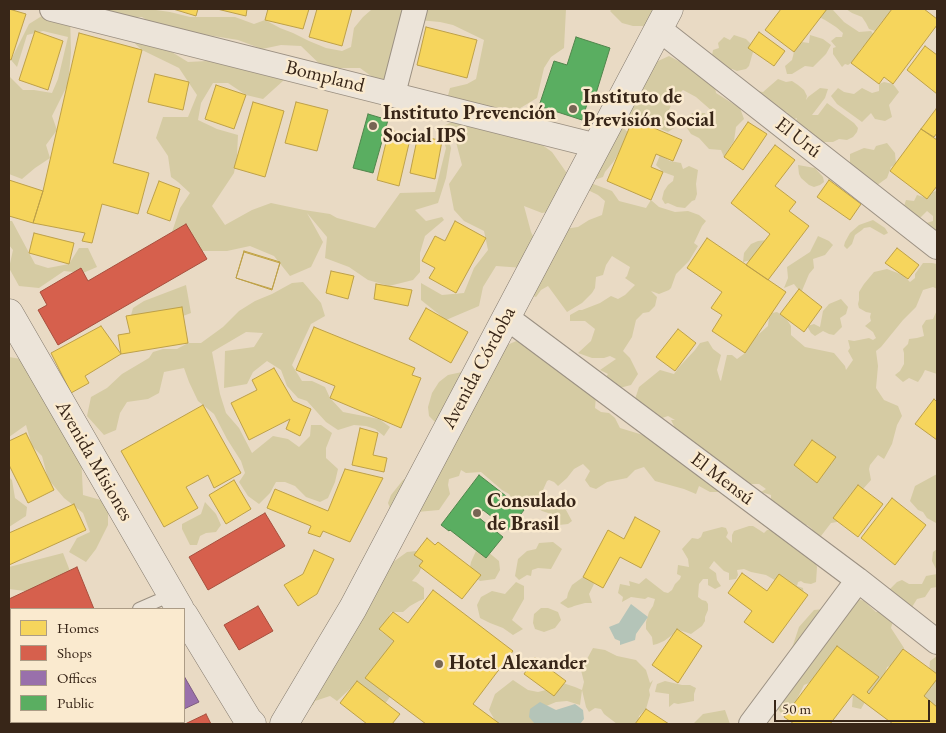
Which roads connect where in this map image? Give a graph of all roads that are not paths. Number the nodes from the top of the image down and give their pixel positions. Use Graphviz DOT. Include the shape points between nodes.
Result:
graph roads {
  1 [pos="52,9"];
  2 [pos="415,9"];
  3 [pos="664,19"];
  4 [pos="393,94"];
  5 [pos="597,146"];
  6 [pos="937,247"];
  7 [pos="9,313"];
  8 [pos="506,317"];
  9 [pos="858,580"];
  10 [pos="178,606"];
  11 [pos="152,608"];
  12 [pos="185,617"];
  13 [pos="937,642"];
  14 [pos="252,724"];
  15 [pos="284,724"];
  16 [pos="751,724"];
  1 -- 4 [label="street, Bompland"];
  2 -- 4 [label="street"];
  3 -- 5 [label="main road, Avenida Córdoba"];
  3 -- 6 [label="street, El Urú"];
  4 -- 5 [label="street, Bompland"];
  5 -- 8 [label="main road, Avenida Córdoba"];
  7 -- 10 [label="main road, Avenida Misiones"];
  8 -- 9 [label="street, El Mensú"];
  8 -- 15 [label="main road, Avenida Córdoba" via="353,608"];
  9 -- 13 [label="street, El Mensú"];
  9 -- 16 [label="street"];
  10 -- 11 [label="lane"];
  12 -- 14 [label="main road, Avenida Misiones"];
}
